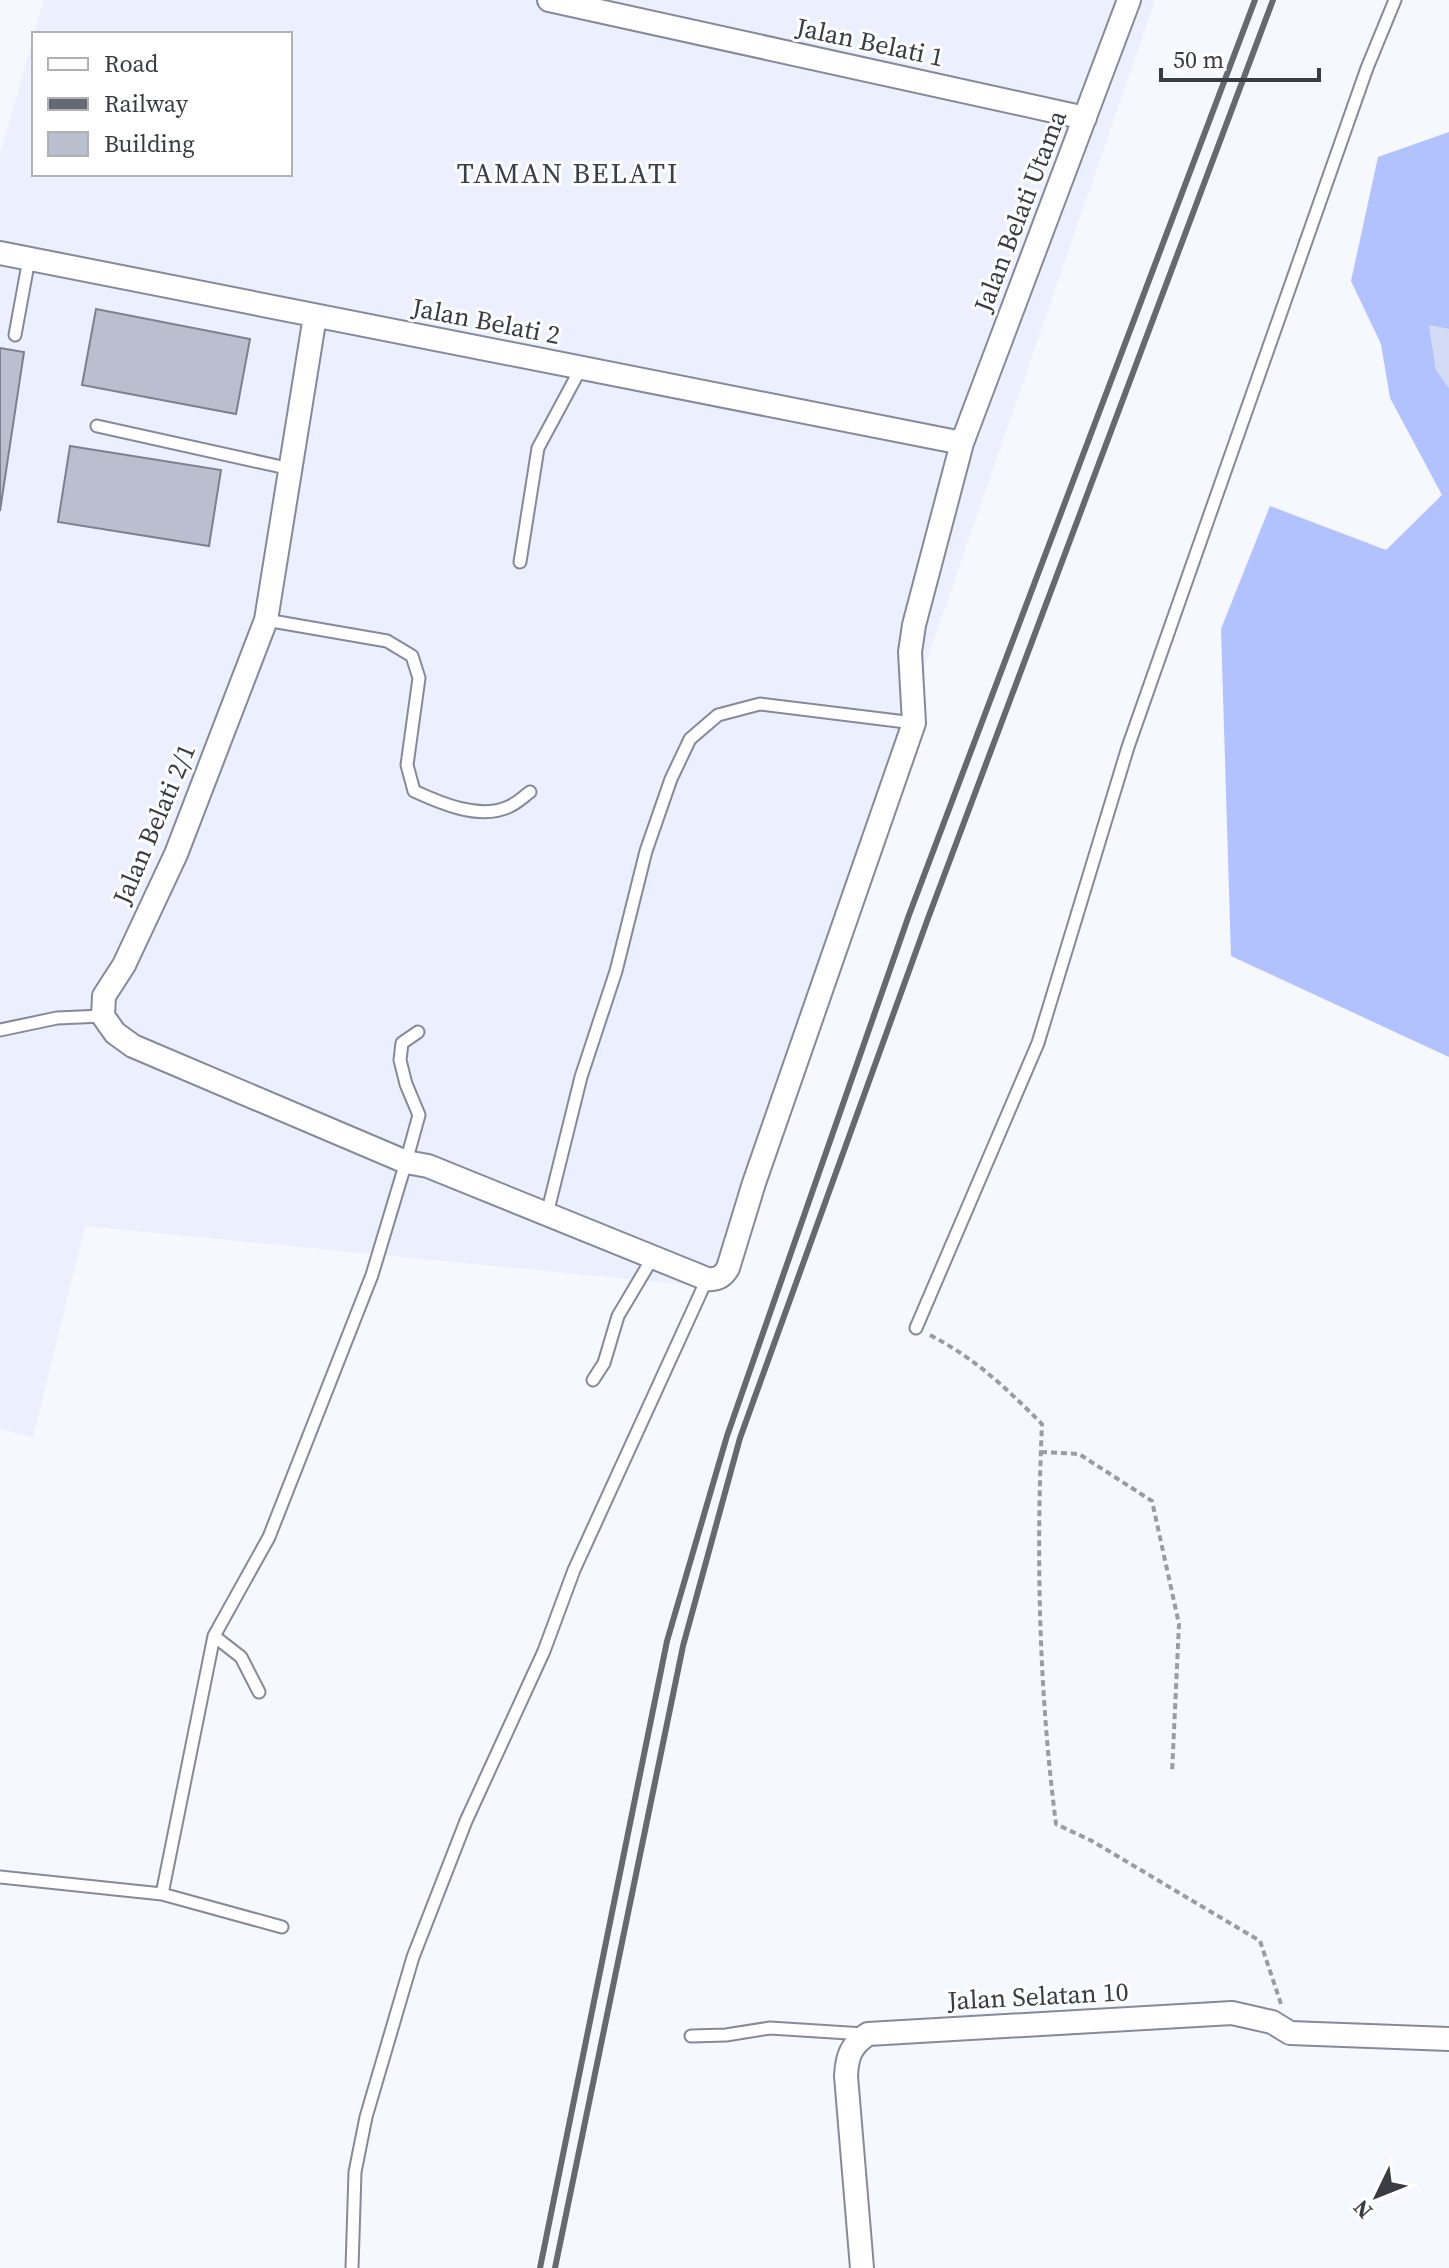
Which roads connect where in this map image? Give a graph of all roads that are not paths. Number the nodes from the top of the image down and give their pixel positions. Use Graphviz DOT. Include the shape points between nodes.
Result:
graph roads {
  1 [pos="549,0"];
  2 [pos="1129,0"];
  3 [pos="1395,0"];
  4 [pos="1085,118"];
  5 [pos="0,253"];
  6 [pos="29,259"];
  7 [pos="315,316"];
  8 [pos="15,335"];
  9 [pos="581,368"];
  10 [pos="97,426"];
  11 [pos="962,443"];
  12 [pos="291,469"];
  13 [pos="520,562"];
  14 [pos="266,620"];
  15 [pos="914,723"];
  16 [pos="530,792"];
  17 [pos="103,1016"];
  18 [pos="0,1030"];
  19 [pos="418,1032"];
  20 [pos="406,1162"];
  21 [pos="547,1214"];
  22 [pos="653,1257"];
  23 [pos="707,1279"];
  24 [pos="916,1328"];
  25 [pos="593,1380"];
  26 [pos="214,1636"];
  27 [pos="259,1692"];
  28 [pos="0,1877"];
  29 [pos="162,1894"];
  30 [pos="282,1927"];
  31 [pos="868,2034"];
  32 [pos="691,2036"];
  33 [pos="1449,2039"];
  34 [pos="352,2268"];
  35 [pos="862,2268"];
  1 -- 4 [label="street, Jalan Belati 1"];
  2 -- 4 [label="street, Jalan Belati Utama"];
  3 -- 24 [label="lane" via="1128,747 1038,1043"];
  4 -- 11 [label="street, Jalan Belati Utama"];
  5 -- 6 [label="street, Jalan Belati 2"];
  6 -- 7 [label="street, Jalan Belati 2"];
  6 -- 8 [label="lane"];
  7 -- 9 [label="street, Jalan Belati 2"];
  7 -- 12 [label="street, Jalan Belati 2/1"];
  9 -- 11 [label="street, Jalan Belati 2"];
  9 -- 13 [label="lane" via="538,448"];
  10 -- 12 [label="lane"];
  11 -- 15 [label="street, Jalan Belati Utama" via="914,625"];
  12 -- 14 [label="street, Jalan Belati 2/1"];
  14 -- 16 [label="lane" via="387,641 412,656 419,678 407,765 414,791 439,803 479,811 507,808"];
  14 -- 17 [label="street, Jalan Belati 2/1" via="176,854 104,996"];
  15 -- 21 [label="lane" via="760,704 718,715 690,739 646,851"];
  15 -- 23 [label="street" via="728,1268 724,1276"];
  17 -- 18 [label="lane" via="57,1018"];
  17 -- 20 [label="street" via="133,1046"];
  19 -- 20 [label="lane" via="402,1043 400,1060 419,1115"];
  20 -- 21 [label="street"];
  20 -- 26 [label="lane" via="372,1275 269,1537"];
  21 -- 22 [label="street"];
  22 -- 23 [label="street"];
  22 -- 25 [label="lane" via="618,1316 604,1363"];
  23 -- 34 [label="lane" via="574,1570 413,1957 355,2172"];
  26 -- 27 [label="lane" via="241,1657"];
  26 -- 29 [label="lane"];
  28 -- 29 [label="lane"];
  29 -- 30 [label="lane"];
  31 -- 32 [label="lane" via="770,2028"];
  31 -- 33 [label="street, Jalan Selatan 10" via="1232,2013 1272,2022 1290,2033"];
  31 -- 35 [label="street" via="851,2048 846,2076"];
}
